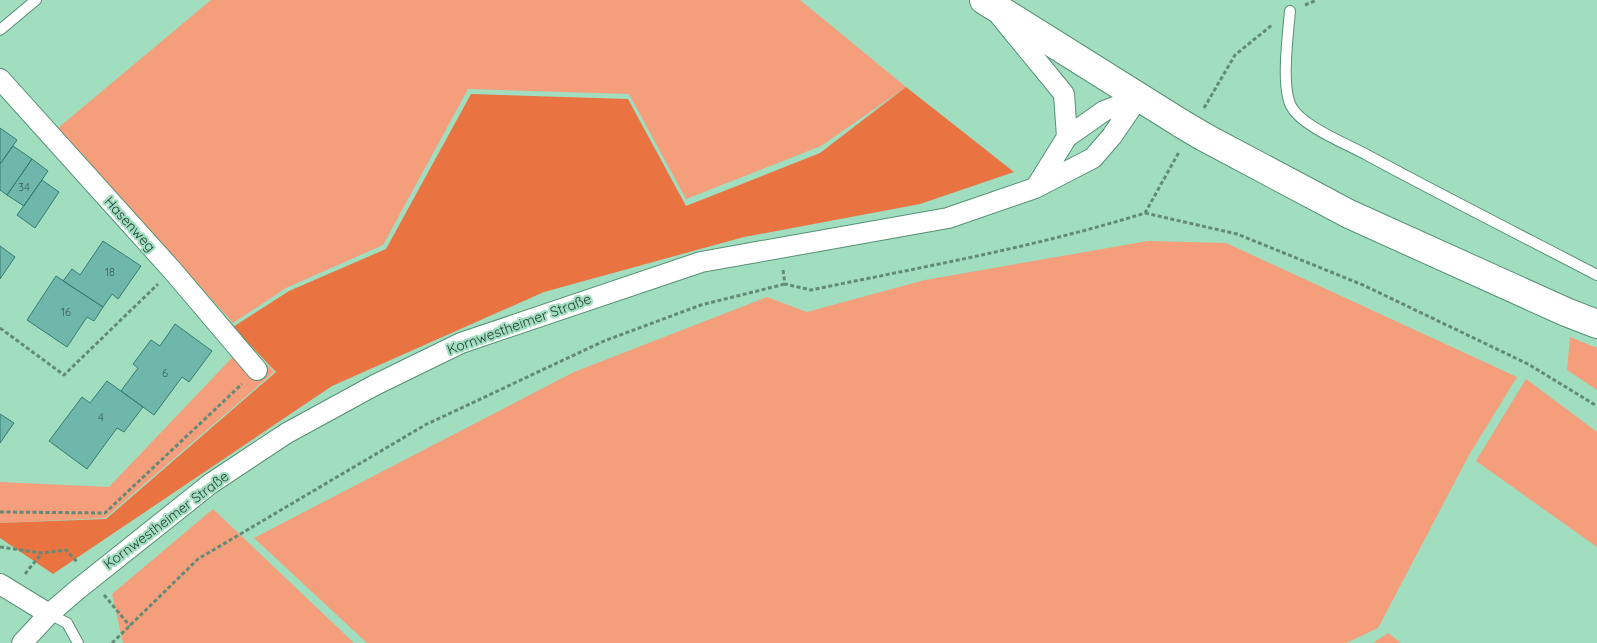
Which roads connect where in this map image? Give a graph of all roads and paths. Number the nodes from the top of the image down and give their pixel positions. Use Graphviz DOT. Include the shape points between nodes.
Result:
graph roads {
  1 [pos="36,0"];
  2 [pos="988,3"];
  3 [pos="1290,11"];
  4 [pos="0,30"];
  5 [pos="0,79"];
  6 [pos="1138,98"];
  7 [pos="1067,137"];
  8 [pos="1035,188"];
  9 [pos="1145,213"];
  10 [pos="172,270"];
  11 [pos="1597,275"];
  12 [pos="786,284"];
  13 [pos="1597,324"];
  14 [pos="0,328"];
  15 [pos="257,370"];
  16 [pos="1597,406"];
  17 [pos="0,512"];
  18 [pos="0,584"];
  19 [pos="49,614"];
  20 [pos="22,643"];
  21 [pos="78,643"];
  22 [pos="112,643"];
  1 -- 4 [label="lane"];
  2 -- 6 [label="main road"];
  2 -- 7 [label="street" via="1064,94"];
  3 -- 11 [label="lane" via="1287,90 1296,113 1397,171"];
  5 -- 10 [label="street, Hasenweg"];
  6 -- 7 [label="street" via="1104,111"];
  6 -- 8 [label="street, Kornwestheimer Straße" via="1093,158"];
  6 -- 13 [label="main road" via="1349,214"];
  7 -- 8 [label="street"];
  8 -- 19 [label="street, Kornwestheimer Straße" via="948,218 702,262 461,343 374,384 287,433 218,479 128,547"];
  9 -- 16 [label="path" via="1237,234 1363,285 1528,364"];
  10 -- 14 [label="path" via="64,375"];
  10 -- 15 [label="street, Hasenweg"];
  12 -- 22 [label="path" via="701,305 604,341 425,425 198,559"];
  15 -- 17 [label="path" via="104,513"];
  18 -- 19 [label="street"];
  19 -- 20 [label="street, Kornwestheimer Straße"];
  19 -- 21 [label="lane" via="67,623"];
}
